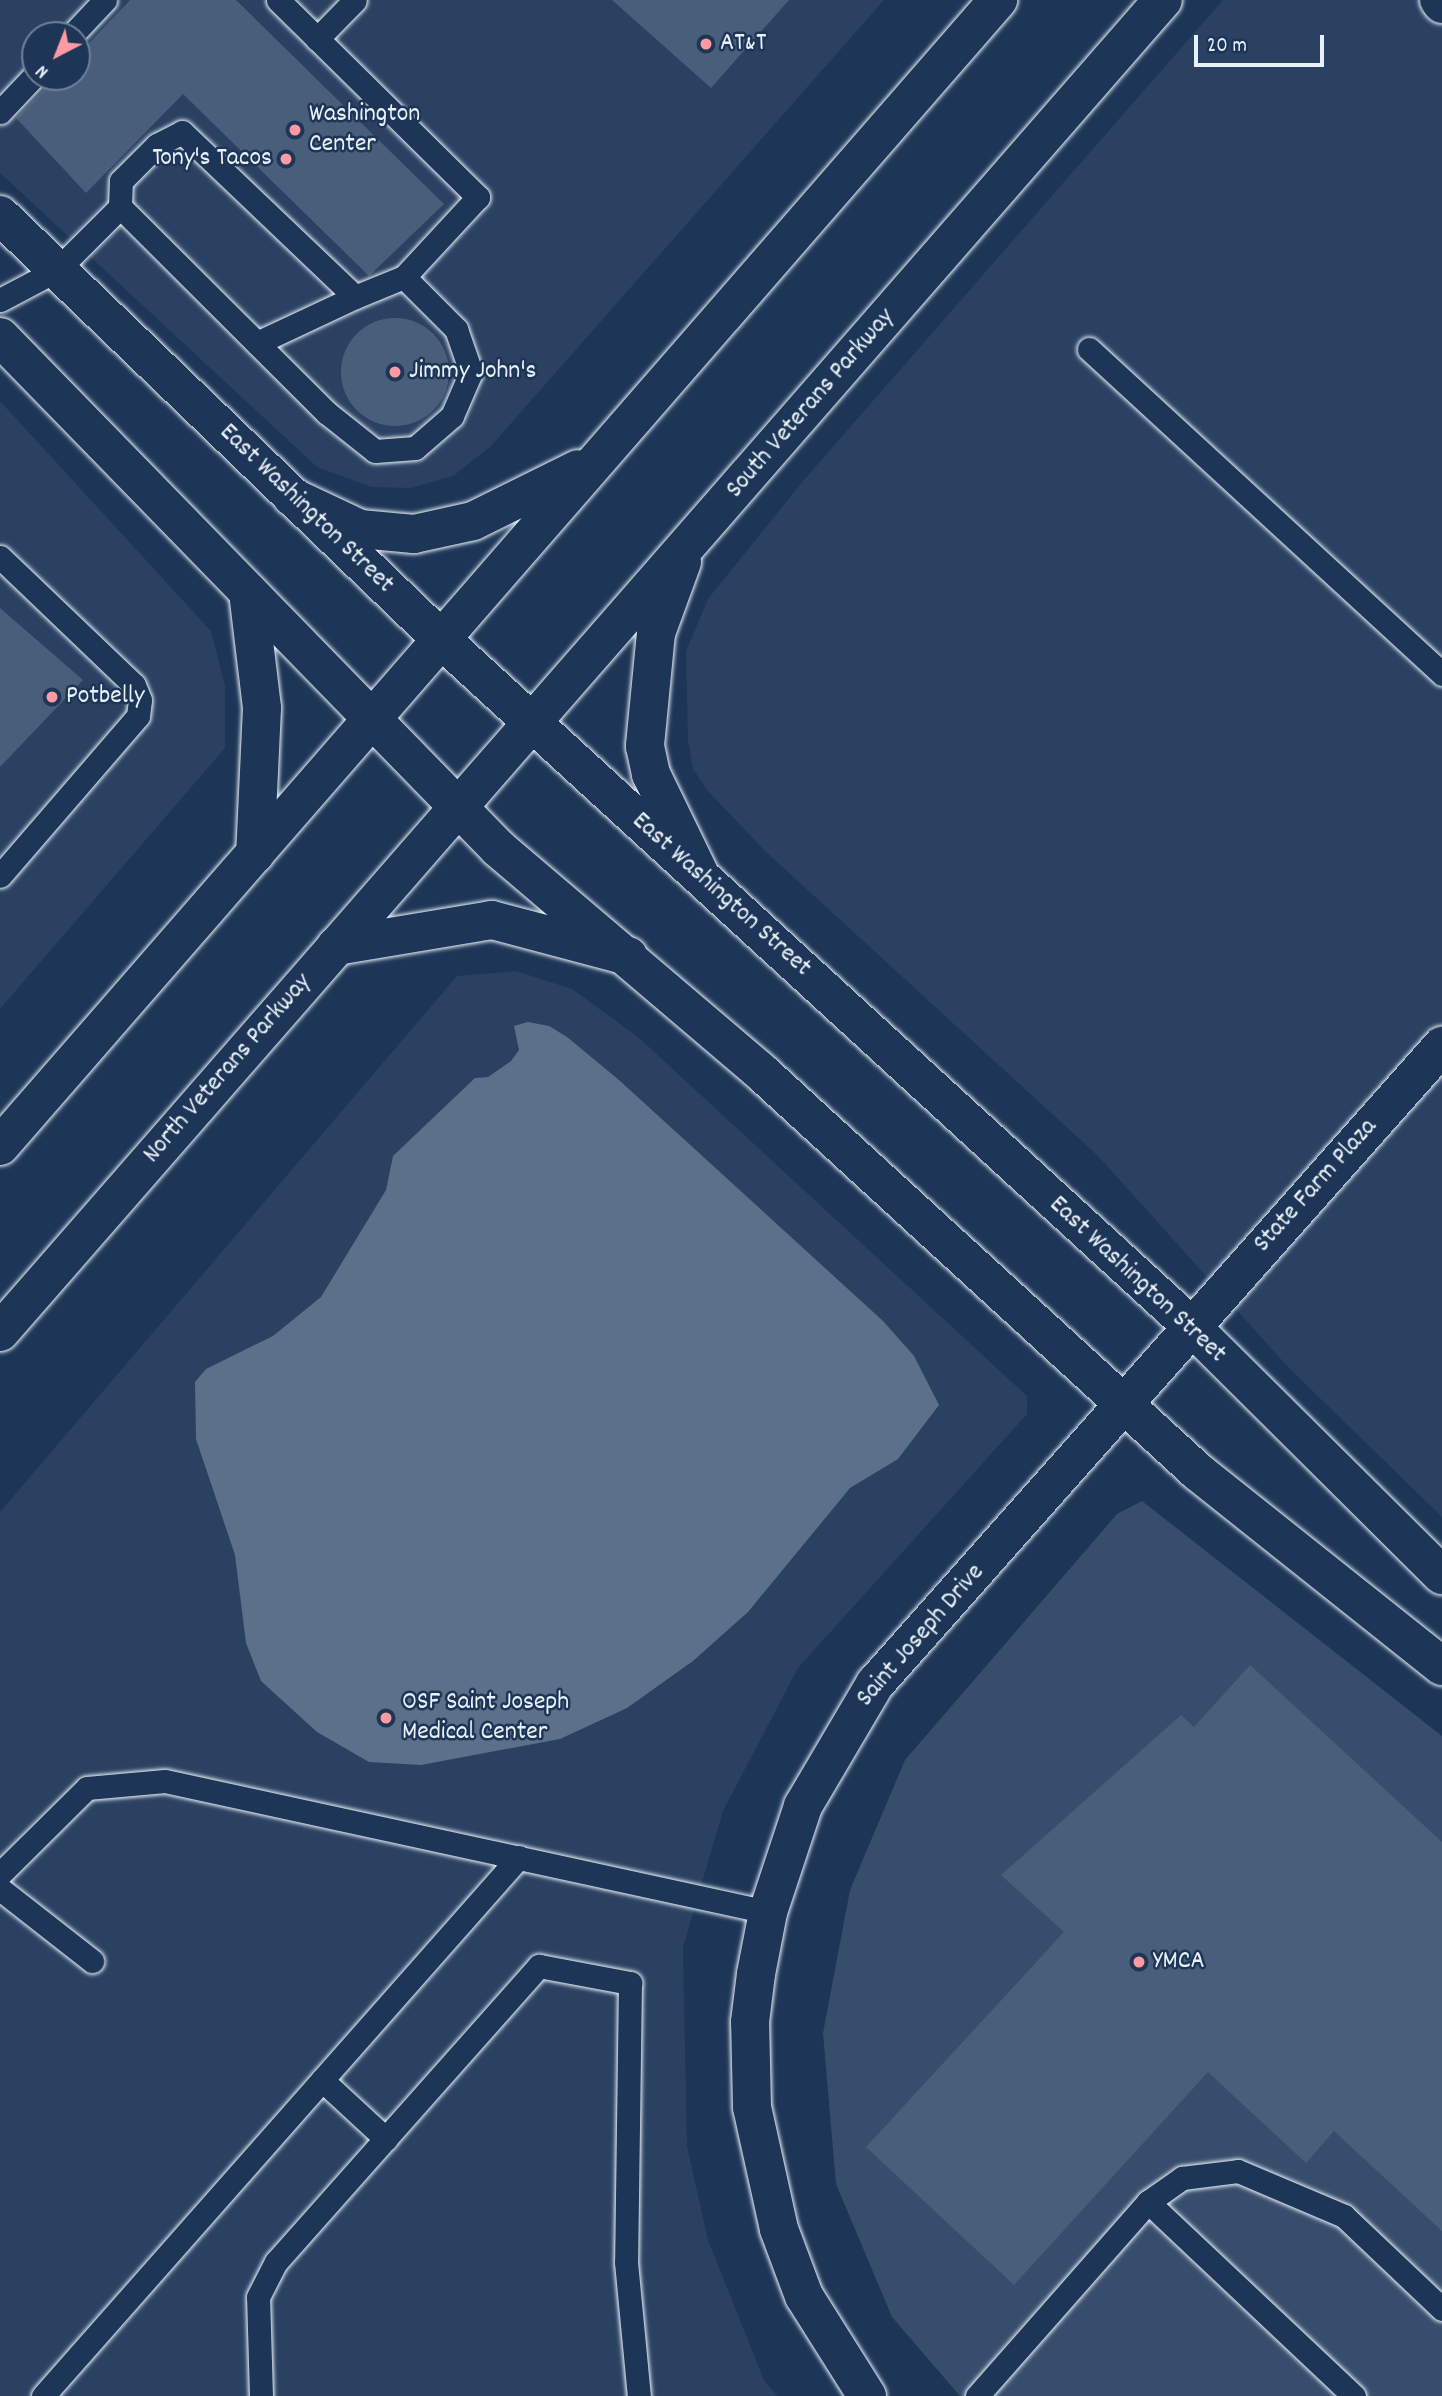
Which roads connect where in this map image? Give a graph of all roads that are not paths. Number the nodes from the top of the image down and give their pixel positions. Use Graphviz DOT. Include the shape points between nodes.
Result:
graph roads {
  1 [pos="105,0"];
  2 [pos="278,0"];
  3 [pos="355,0"];
  4 [pos="998,0"];
  5 [pos="1163,0"];
  6 [pos="85,21"];
  7 [pos="317,39"];
  8 [pos="21,90"];
  9 [pos="0,112"];
  10 [pos="120,206"];
  11 [pos="0,215"];
  12 [pos="57,270"];
  13 [pos="404,276"];
  14 [pos="355,297"];
  15 [pos="0,300"];
  16 [pos="0,337"];
  17 [pos="257,344"];
  18 [pos="1090,349"];
  19 [pos="595,460"];
  20 [pos="292,497"];
  21 [pos="689,544"];
  22 [pos="0,557"];
  23 [pos="248,592"];
  24 [pos="442,640"];
  25 [pos="1442,674"];
  26 [pos="374,720"];
  27 [pos="530,722"];
  28 [pos="457,807"];
  29 [pos="255,855"];
  30 [pos="700,875"];
  31 [pos="0,876"];
  32 [pos="335,946"];
  33 [pos="628,956"];
  34 [pos="1442,1046"];
  35 [pos="0,1146"];
  36 [pos="1190,1325"];
  37 [pos="0,1332"];
  38 [pos="1126,1406"];
  39 [pos="1442,1575"];
  40 [pos="1442,1666"];
  41 [pos="519,1857"];
  42 [pos="0,1874"];
  43 [pos="0,1889"];
  44 [pos="768,1912"];
  45 [pos="92,1961"];
  46 [pos="322,2080"];
  47 [pos="386,2139"];
  48 [pos="1148,2202"];
  49 [pos="1442,2309"];
  50 [pos="993,2391"];
  51 [pos="43,2396"];
  52 [pos="261,2396"];
  53 [pos="639,2396"];
  54 [pos="867,2396"];
  55 [pos="1354,2396"];
  1 -- 6 [label="lane"];
  2 -- 7 [label="lane"];
  3 -- 7 [label="lane"];
  4 -- 19 [label="main road"];
  5 -- 21 [label="main road, South Veterans Parkway"];
  7 -- 13 [label="lane" via="478,197"];
  8 -- 9 [label="lane"];
  10 -- 12 [label="lane"];
  10 -- 14 [label="lane" via="121,181 157,145 182,132"];
  10 -- 17 [label="lane"];
  11 -- 12 [label="main road, East Washington Street"];
  12 -- 15 [label="lane"];
  12 -- 20 [label="main road, East Washington Street"];
  13 -- 14 [label="lane"];
  13 -- 17 [label="lane" via="456,329 471,372 453,416 415,448 375,451 327,413"];
  14 -- 17 [label="lane"];
  16 -- 23 [label="main road"];
  18 -- 25 [label="lane"];
  19 -- 20 [label="main road" via="473,521 414,534 360,529"];
  19 -- 24 [label="main road"];
  20 -- 24 [label="main road, East Washington Street"];
  21 -- 27 [label="main road, South Veterans Parkway"];
  21 -- 30 [label="main road" via="656,633 645,698 645,746 651,774"];
  22 -- 31 [label="lane" via="134,685 140,701 138,716"];
  23 -- 26 [label="main road"];
  23 -- 29 [label="main road" via="262,708"];
  24 -- 26 [label="main road"];
  24 -- 27 [label="main road, East Washington Street"];
  26 -- 28 [label="main road"];
  26 -- 29 [label="main road"];
  27 -- 28 [label="main road, South Veterans Parkway"];
  27 -- 30 [label="main road, East Washington Street"];
  28 -- 32 [label="main road, North Veterans Parkway"];
  28 -- 33 [label="main road"];
  29 -- 35 [label="main road"];
  30 -- 36 [label="main road, East Washington Street"];
  32 -- 33 [label="main road" via="492,920"];
  32 -- 37 [label="main road, North Veterans Parkway"];
  33 -- 38 [label="main road"];
  34 -- 36 [label="main road, State Farm Plaza"];
  36 -- 38 [label="main road, Saint Joseph Drive"];
  36 -- 39 [label="main road, East Washington Street"];
  38 -- 40 [label="main road" via="1198,1472"];
  38 -- 44 [label="main road, Saint Joseph Drive" via="875,1684 803,1806"];
  41 -- 42 [label="lane" via="165,1781 87,1788"];
  41 -- 44 [label="lane"];
  41 -- 46 [label="lane"];
  43 -- 45 [label="lane"];
  44 -- 54 [label="main road, Saint Joseph Drive" via="750,2022 758,2148 804,2296"];
  46 -- 47 [label="lane"];
  46 -- 51 [label="lane"];
  47 -- 52 [label="lane" via="276,2262 258,2297"];
  47 -- 53 [label="lane" via="539,1966 630,1983 626,2262"];
  48 -- 49 [label="lane" via="1182,2178 1238,2171 1344,2216"];
  48 -- 50 [label="lane"];
  48 -- 55 [label="lane"];
}
